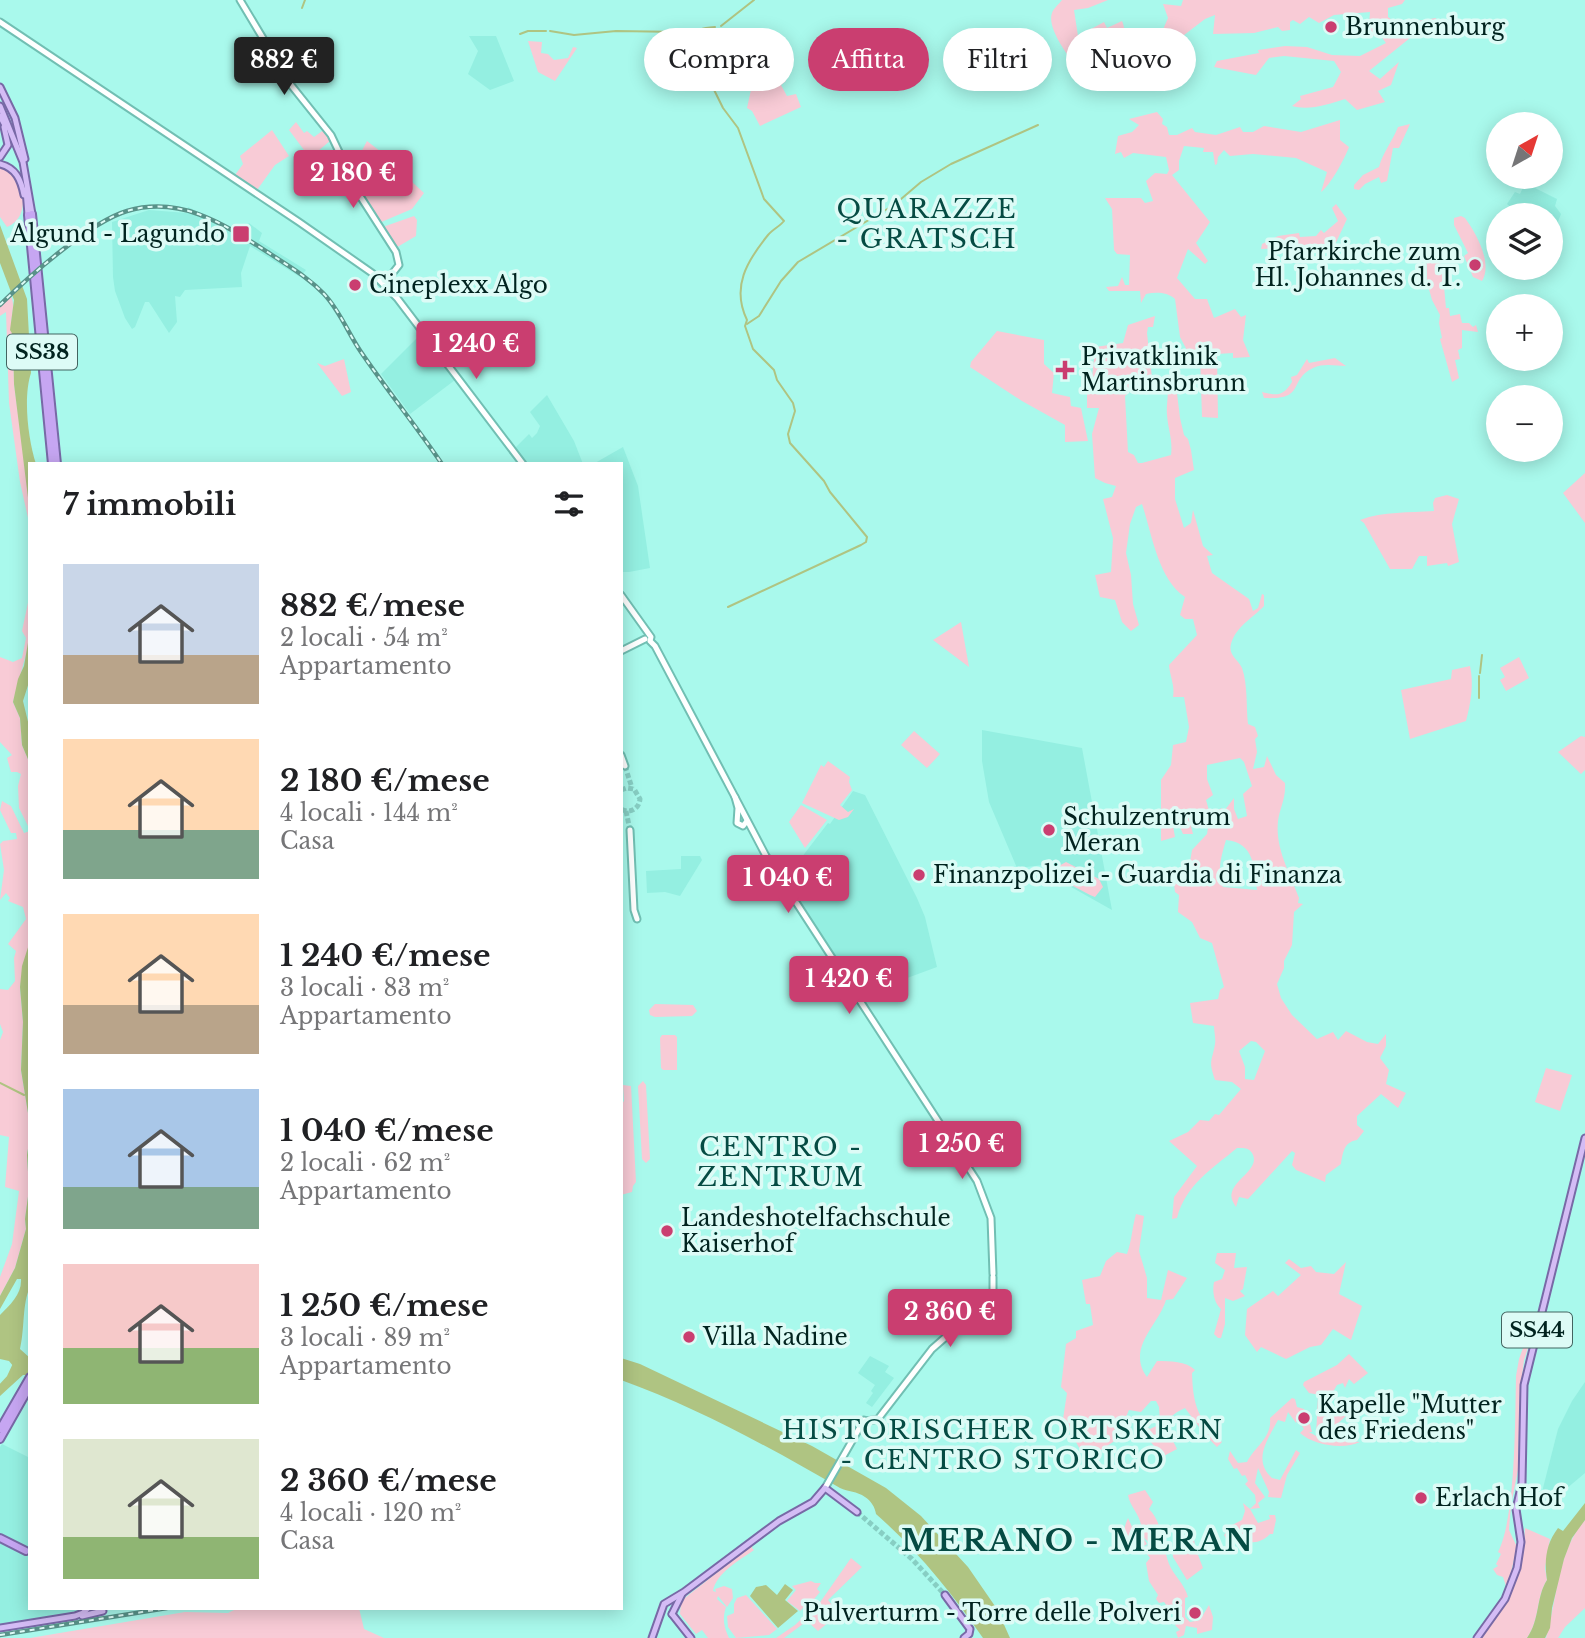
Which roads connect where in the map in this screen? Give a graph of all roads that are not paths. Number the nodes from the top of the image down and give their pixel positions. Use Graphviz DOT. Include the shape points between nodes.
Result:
graph roads {
  1 [pos="240,0"];
  2 [pos="0,22"];
  3 [pos="0,87"];
  4 [pos="0,106"];
  5 [pos="1,118"];
  6 [pos="0,157"];
  7 [pos="0,164"];
  8 [pos="26,173"];
  9 [pos="30,214"];
  10 [pos="384,284"];
  11 [pos="55,462"];
  12 [pos="521,462"];
  13 [pos="623,598"];
  14 [pos="648,639"];
  15 [pos="623,650"];
  16 [pos="623,760"];
  17 [pos="625,766"];
  18 [pos="735,797"];
  19 [pos="747,823"];
  20 [pos="630,830"];
  21 [pos="634,919"];
  22 [pos="1585,1138"];
  23 [pos="28,1383"];
  24 [pos="28,1383"];
  25 [pos="0,1429"];
  26 [pos="0,1439"];
  27 [pos="827,1485"];
  28 [pos="857,1512"];
  29 [pos="0,1538"];
  30 [pos="28,1552"];
  31 [pos="945,1595"];
  32 [pos="672,1604"];
  33 [pos="85,1610"];
  34 [pos="100,1610"];
  35 [pos="667,1612"];
  36 [pos="75,1616"];
  37 [pos="0,1628"];
  38 [pos="652,1638"];
  39 [pos="691,1638"];
  40 [pos="964,1638"];
  41 [pos="1477,1638"];
  1 -- 10 [label="main road" via="291,85 331,135 360,196 396,252 398,265"];
  2 -- 10 [label="main road" via="357,261"];
  3 -- 8 [label="main road" via="21,136"];
  4 -- 8 [label="main road, SS38"];
  5 -- 6 [label="main road" via="8,145"];
  5 -- 9 [label="main road, SS38" via="20,164"];
  7 -- 9 [label="main road" via="21,181"];
  8 -- 9 [label="main road, SS38"];
  9 -- 11 [label="highway, SS38"];
  10 -- 12 [label="main road"];
  13 -- 14 [label="main road"];
  14 -- 15 [label="main road"];
  14 -- 18 [label="main road"];
  16 -- 17 [label="main road"];
  18 -- 19 [label="main road"];
  18 -- 19 [label="main road" via="737,819 741,816"];
  19 -- 27 [label="main road" via="854,998 983,1193 991,1218 990,1298 932,1349 880,1416 854,1434"];
  20 -- 21 [label="main road"];
  22 -- 41 [label="main road, SS44" via="1524,1385 1522,1483 1516,1509 1519,1560 1505,1599"];
  23 -- 25 [label="highway"];
  24 -- 26 [label="highway"];
  27 -- 28 [label="main road"];
  27 -- 32 [label="main road" via="813,1502 779,1521"];
  29 -- 30 [label="highway"];
  31 -- 40 [label="main road" via="970,1628"];
  32 -- 35 [label="main road"];
  32 -- 35 [label="main road" via="664,1604"];
  33 -- 36 [label="main road"];
  34 -- 36 [label="main road"];
  35 -- 38 [label="main road"];
  35 -- 39 [label="main road"];
  36 -- 37 [label="main road"];
}
